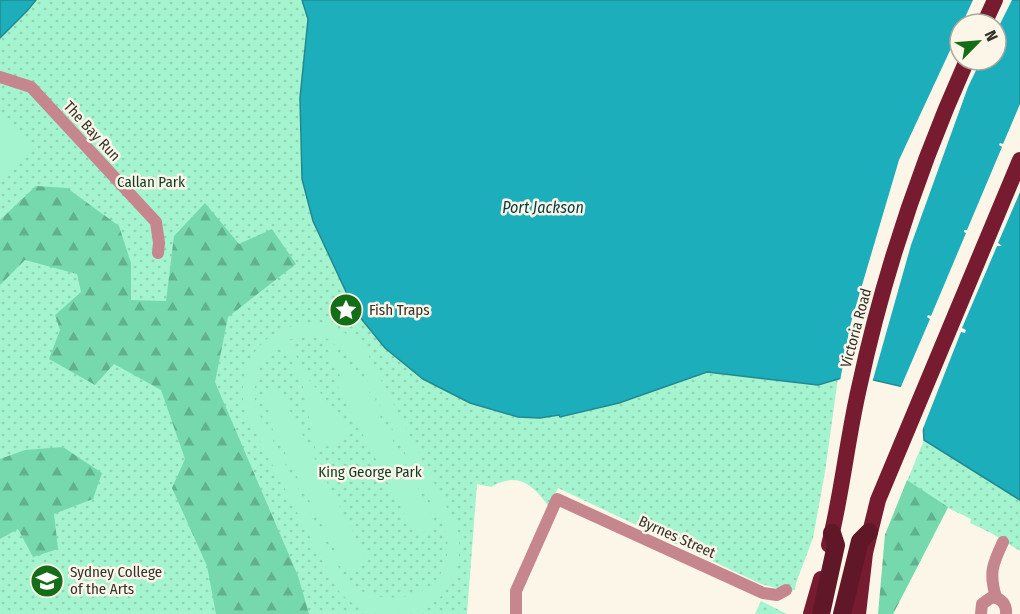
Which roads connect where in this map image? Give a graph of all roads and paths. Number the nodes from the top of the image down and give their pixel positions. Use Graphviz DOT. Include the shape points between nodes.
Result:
graph roads {
  1 [pos="962,72"];
  2 [pos="0,77"];
  3 [pos="1020,160"];
  4 [pos="158,254"];
  5 [pos="834,526"];
  6 [pos="870,531"];
  7 [pos="1003,543"];
  8 [pos="786,590"];
  9 [pos="996,597"];
  10 [pos="516,614"];
  11 [pos="811,614"];
  12 [pos="821,614"];
  13 [pos="842,614"];
  14 [pos="858,614"];
  15 [pos="981,614"];
  16 [pos="1006,614"];
  1 -- 5 [label="highway, Victoria Road" via="910,206 877,317 858,389"];
  2 -- 4 [label="street, The Bay Run" via="31,87 156,222"];
  3 -- 6 [label="highway" via="889,471"];
  5 -- 11 [label="highway, Victoria Road"];
  5 -- 12 [label="highway" via="836,545"];
  6 -- 13 [label="highway" via="860,541"];
  6 -- 14 [label="highway"];
  7 -- 9 [label="street" via="992,566"];
  8 -- 10 [label="street, Byrnes Street" via="777,595 763,592 557,500 516,591"];
  9 -- 15 [label="street" via="984,601"];
  9 -- 16 [label="street" via="1004,602"];
}
